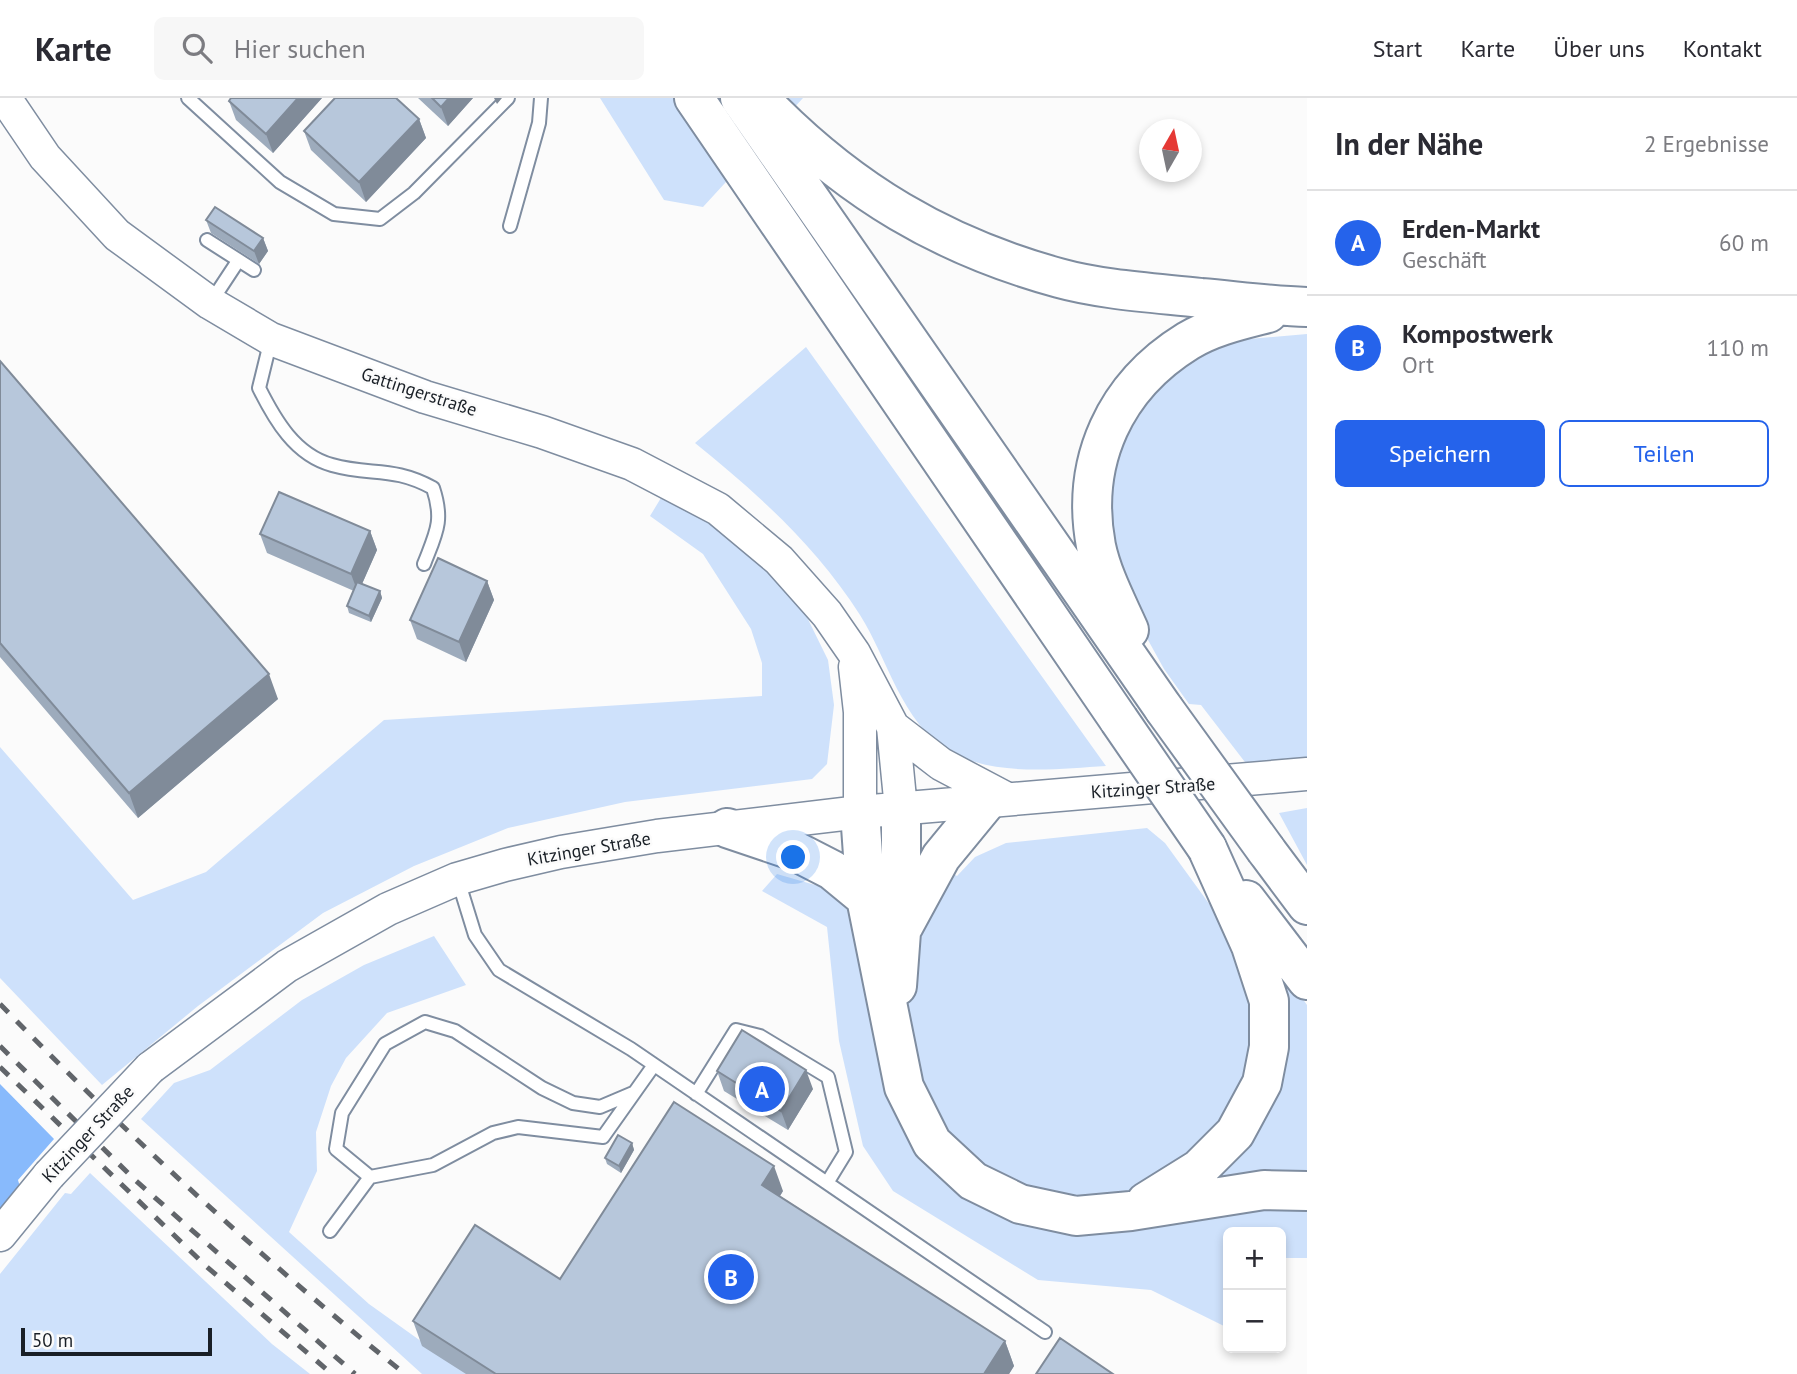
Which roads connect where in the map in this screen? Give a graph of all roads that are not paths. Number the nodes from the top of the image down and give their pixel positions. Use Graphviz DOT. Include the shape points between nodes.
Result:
graph roads {
  1 [pos="5,98"];
  2 [pos="188,98"];
  3 [pos="508,98"];
  4 [pos="541,98"];
  5 [pos="694,98"];
  6 [pos="740,98"];
  7 [pos="759,98"];
  8 [pos="510,226"];
  9 [pos="207,240"];
  10 [pos="238,261"];
  11 [pos="254,270"];
  12 [pos="211,303"];
  13 [pos="1299,307"];
  14 [pos="271,338"];
  15 [pos="424,564"];
  16 [pos="853,653"];
  17 [pos="1164,709"];
  18 [pos="893,727"];
  19 [pos="1307,774"];
  20 [pos="997,800"];
  21 [pos="901,809"];
  22 [pos="860,812"];
  23 [pos="727,828"];
  24 [pos="1207,848"];
  25 [pos="457,879"];
  26 [pos="866,898"];
  27 [pos="1307,905"];
  28 [pos="901,932"];
  29 [pos="1307,980"];
  30 [pos="894,1034"];
  31 [pos="654,1065"];
  32 [pos="633,1093"];
  33 [pos="696,1094"];
  34 [pos="370,1177"];
  35 [pos="827,1183"];
  36 [pos="1307,1191"];
  37 [pos="1131,1211"];
  38 [pos="330,1231"];
  39 [pos="0,1235"];
  40 [pos="1045,1332"];
  1 -- 12 [label="street, Gattingerstraße" via="46,157 117,235"];
  2 -- 3 [label="lane" via="281,182 334,214 380,219 414,193"];
  4 -- 8 [label="lane" via="539,123"];
  5 -- 24 [label="highway, bridge"];
  6 -- 17 [label="highway"];
  7 -- 13 [label="highway" via="798,138 892,209 964,246 1061,279"];
  9 -- 10 [label="lane"];
  10 -- 11 [label="lane"];
  10 -- 12 [label="lane"];
  12 -- 14 [label="street, Gattingerstraße"];
  13 -- 17 [label="highway" via="1224,324 1188,342 1123,400 1104,433 1095,466 1096,545"];
  14 -- 15 [label="lane" via="258,388 277,424 304,451 332,465 410,475 433,488 441,511"];
  14 -- 16 [label="street, Gattingerstraße" via="425,397 632,464 718,509 779,560 827,614"];
  16 -- 18 [label="street, Gattingerstraße"];
  16 -- 22 [label="street, Gattingerstraße" via="860,712"];
  17 -- 27 [label="highway, bridge"];
  18 -- 20 [label="street"];
  18 -- 21 [label="street, Gattingerstraße"];
  19 -- 20 [label="street, Kitzinger Straße"];
  20 -- 21 [label="street, Kitzinger Straße"];
  20 -- 28 [label="highway" via="941,857"];
  21 -- 22 [label="street, Kitzinger Straße"];
  21 -- 28 [label="highway"];
  22 -- 23 [label="street, Kitzinger Straße"];
  22 -- 26 [label="highway"];
  23 -- 25 [label="street, Kitzinger Straße" via="561,852"];
  23 -- 26 [label="highway" via="795,851 832,870"];
  24 -- 29 [label="highway"];
  24 -- 37 [label="highway" via="1251,946 1269,1001 1269,1047 1262,1083 1235,1133 1208,1160"];
  25 -- 31 [label="lane" via="475,935 499,970"];
  25 -- 39 [label="street, Kitzinger Straße, bridge" via="388,909 287,966 149,1068"];
  26 -- 30 [label="highway"];
  28 -- 30 [label="highway"];
  30 -- 37 [label="highway" via="904,1087 932,1143 973,1181 1020,1204 1076,1216"];
  31 -- 32 [label="lane"];
  31 -- 33 [label="lane"];
  32 -- 34 [label="lane" via="603,1137 518,1127 493,1133 433,1165"];
  32 -- 34 [label="lane" via="600,1107 573,1103 455,1031 425,1022 385,1044 342,1113 336,1149"];
  33 -- 35 [label="lane"];
  33 -- 35 [label="lane" via="736,1030 760,1036 828,1077 846,1152"];
  34 -- 38 [label="lane"];
  35 -- 40 [label="lane"];
  36 -- 37 [label="highway" via="1264,1190"];
}
